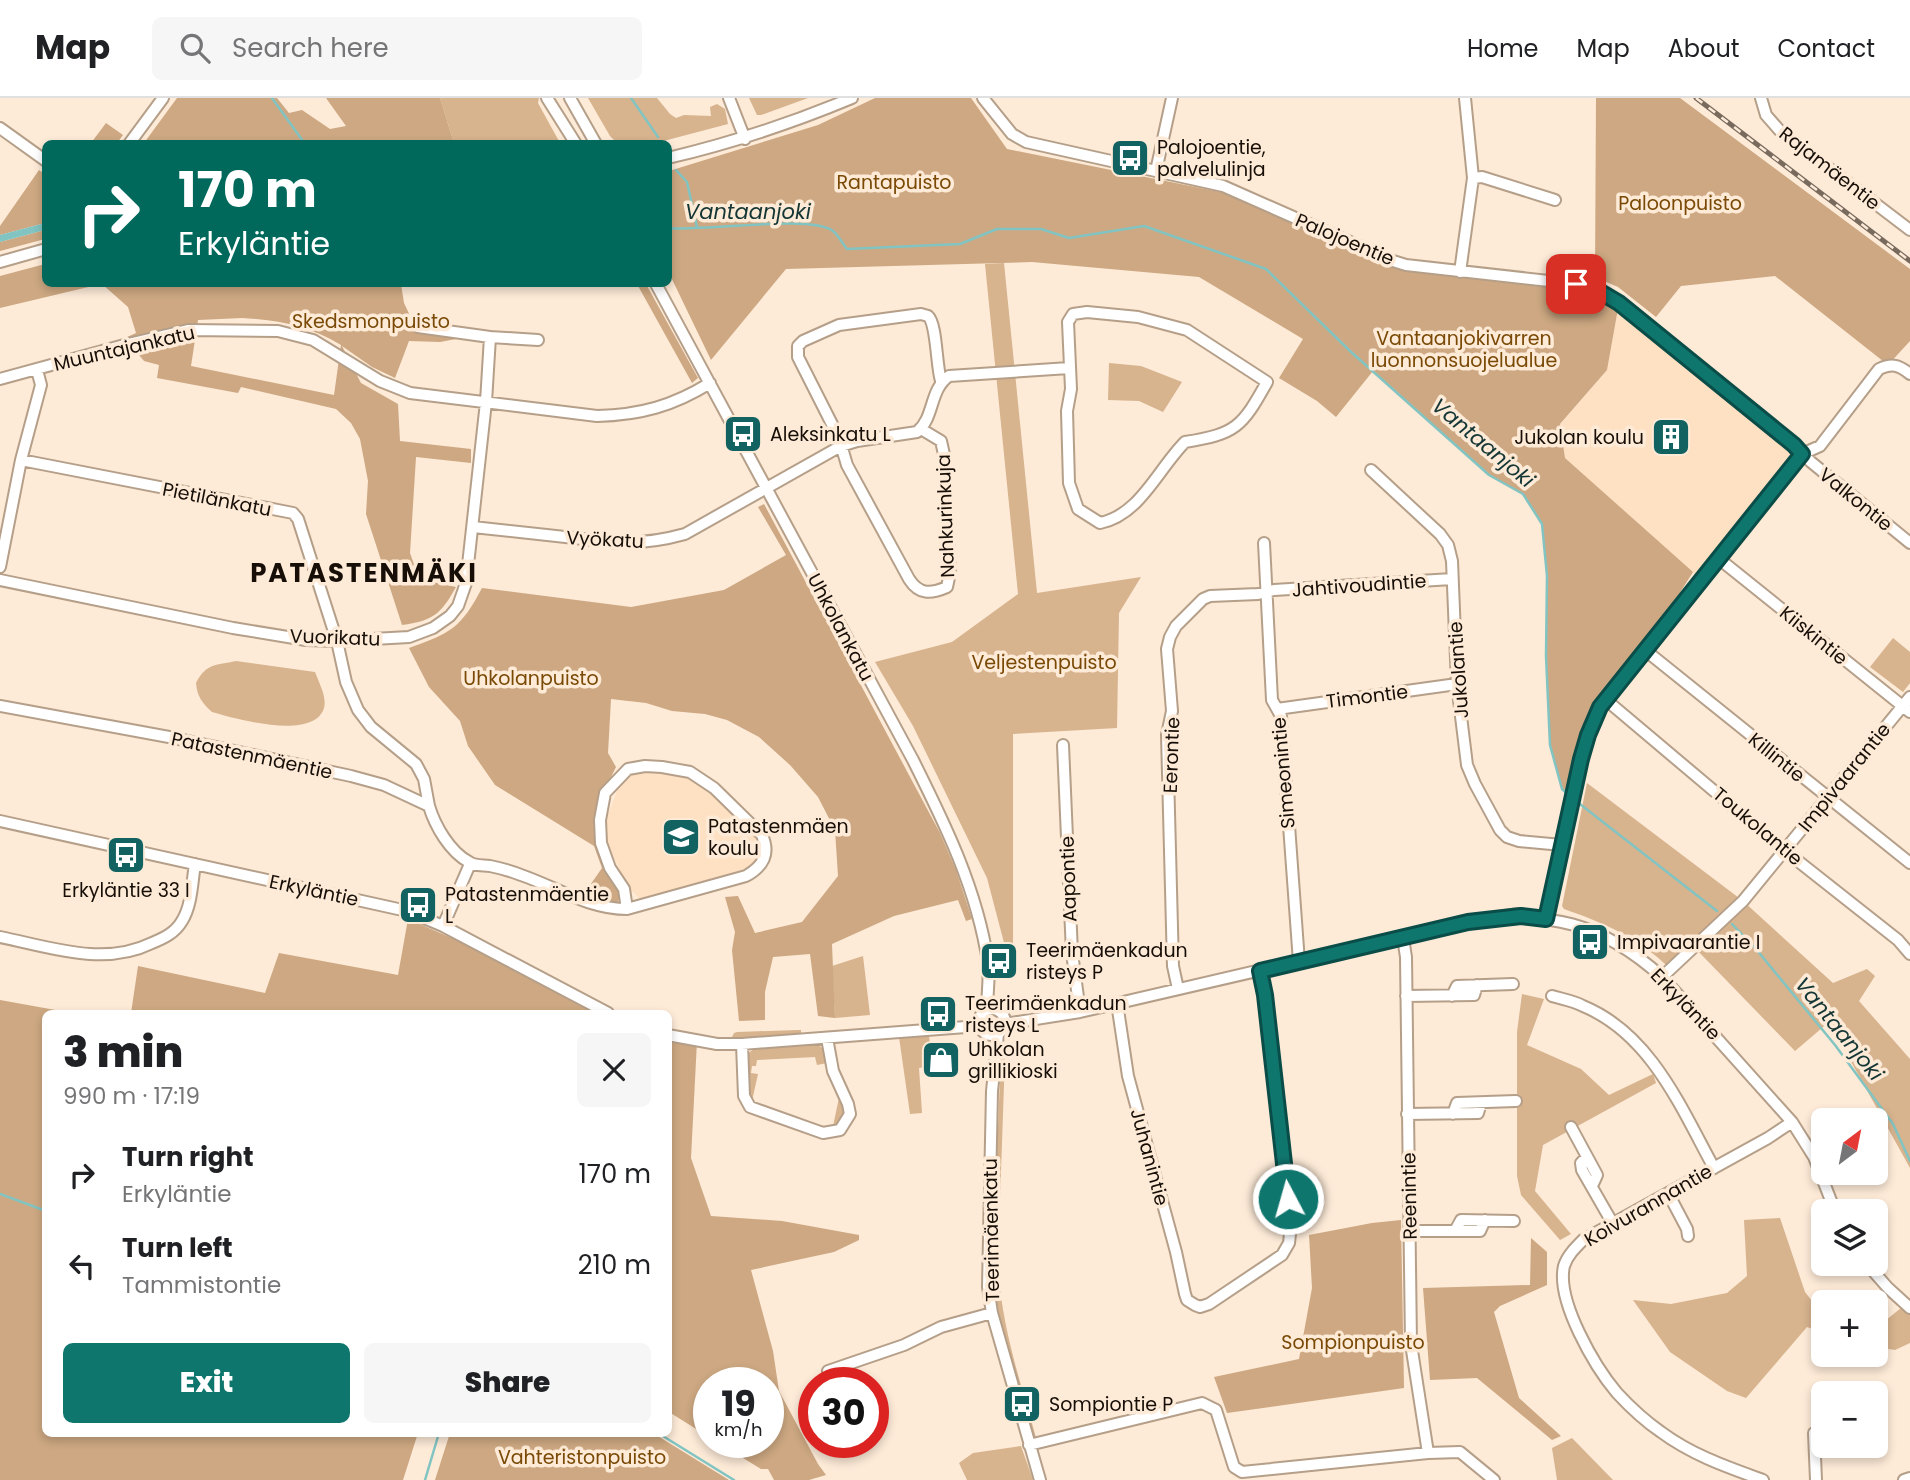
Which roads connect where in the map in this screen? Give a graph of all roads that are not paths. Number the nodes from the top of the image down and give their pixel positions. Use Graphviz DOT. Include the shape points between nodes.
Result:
graph roads {
  1 [pos="163,98"];
  2 [pos="547,98"];
  3 [pos="569,98"];
  4 [pos="729,98"];
  5 [pos="852,98"];
  6 [pos="983,98"];
  7 [pos="1172,98"];
  8 [pos="1465,98"];
  9 [pos="1761,98"];
  10 [pos="0,128"];
  11 [pos="745,139"];
  12 [pos="132,140"];
  13 [pos="573,140"];
  14 [pos="594,140"];
  15 [pos="672,157"];
  16 [pos="42,158"];
  17 [pos="1156,171"];
  18 [pos="1473,178"];
  19 [pos="1555,200"];
  20 [pos="1910,230"];
  21 [pos="42,250"];
  22 [pos="0,262"];
  23 [pos="1460,272"];
  24 [pos="658,287"];
  25 [pos="418,327"];
  26 [pos="490,337"];
  27 [pos="538,340"];
  28 [pos="1069,368"];
  29 [pos="37,370"];
  30 [pos="1910,374"];
  31 [pos="0,379"];
  32 [pos="941,381"];
  33 [pos="710,383"];
  34 [pos="486,402"];
  35 [pos="921,429"];
  36 [pos="841,446"];
  37 [pos="1802,454"];
  38 [pos="21,460"];
  39 [pos="1371,470"];
  40 [pos="766,488"];
  41 [pos="473,527"];
  42 [pos="1264,543"];
  43 [pos="1910,543"];
  44 [pos="1718,558"];
  45 [pos="0,567"];
  46 [pos="1452,579"];
  47 [pos="0,580"];
  48 [pos="1266,592"];
  49 [pos="337,641"];
  50 [pos="1645,650"];
  51 [pos="1457,684"];
  52 [pos="1605,699"];
  53 [pos="1908,705"];
  54 [pos="0,706"];
  55 [pos="1277,709"];
  56 [pos="1063,745"];
  57 [pos="1827,797"];
  58 [pos="429,806"];
  59 [pos="0,821"];
  60 [pos="1562,845"];
  61 [pos="1784,850"];
  62 [pos="1910,863"];
  63 [pos="195,864"];
  64 [pos="470,864"];
  65 [pos="627,909"];
  66 [pos="1546,919"];
  67 [pos="443,926"];
  68 [pos="0,937"];
  69 [pos="1403,938"];
  70 [pos="1908,947"];
  71 [pos="1299,962"];
  72 [pos="1260,971"];
  73 [pos="1662,977"];
  74 [pos="1513,984"];
  75 [pos="1178,989"];
  76 [pos="1406,996"];
  77 [pos="1552,996"];
  78 [pos="1117,1003"];
  79 [pos="602,1010"];
  80 [pos="992,1010"];
  81 [pos="1080,1012"];
  82 [pos="1005,1024"];
  83 [pos="982,1030"];
  84 [pos="998,1034"];
  85 [pos="672,1036"];
  86 [pos="827,1038"];
  87 [pos="742,1044"];
  88 [pos="994,1058"];
  89 [pos="1516,1101"];
  90 [pos="1408,1114"];
  91 [pos="1792,1122"];
  92 [pos="1571,1127"];
  93 [pos="1714,1168"];
  94 [pos="1668,1193"];
  95 [pos="1830,1199"];
  96 [pos="1514,1221"];
  97 [pos="1613,1224"];
  98 [pos="1409,1231"];
  99 [pos="1688,1236"];
  100 [pos="1878,1276"];
  101 [pos="1910,1308"];
  102 [pos="992,1313"];
  103 [pos="840,1367"];
  104 [pos="1029,1445"];
  105 [pos="1428,1453"];
  106 [pos="1815,1458"];
  107 [pos="1242,1476"];
  108 [pos="1910,1478"];
  109 [pos="1041,1480"];
  110 [pos="1494,1480"];
  111 [pos="1763,1480"];
  112 [pos="1816,1480"];
  113 [pos="1904,1480"];
  1 -- 12 [label="street"];
  2 -- 13 [label="street"];
  3 -- 14 [label="street"];
  4 -- 11 [label="street"];
  5 -- 11 [label="street"];
  6 -- 17 [label="street, Palojoentie" via="1013,134 1026,142"];
  7 -- 17 [label="street"];
  8 -- 18 [label="street"];
  9 -- 20 [label="street, Rajamäentie" via="1766,115 1780,131"];
  10 -- 16 [label="street"];
  11 -- 15 [label="street"];
  17 -- 23 [label="street, Palojoentie" via="1223,186 1393,261"];
  18 -- 19 [label="street"];
  18 -- 23 [label="street"];
  21 -- 22 [label="street"];
  23 -- 37 [label="street, Palojoentie" via="1576,284 1603,292"];
  24 -- 33 [label="street, Uhkolankatu"];
  25 -- 26 [label="street"];
  26 -- 27 [label="street"];
  26 -- 34 [label="street"];
  28 -- 28 [label="street" via="1068,322 1073,314 1102,312 1187,330 1267,382 1233,430 1185,442 1136,501 1112,520 1100,523 1078,509 1069,483"];
  28 -- 32 [label="street" via="957,374"];
  29 -- 31 [label="street, Muuntajankatu"];
  29 -- 34 [label="street, Muuntajankatu" via="187,330 278,331 313,340 392,387"];
  29 -- 38 [label="street" via="41,384"];
  30 -- 37 [label="street" via="1896,365 1879,369 1820,446"];
  32 -- 35 [label="street"];
  32 -- 36 [label="street" via="928,316 839,325 803,341 798,357"];
  33 -- 34 [label="street, Muuntajankatu" via="673,404 622,415"];
  33 -- 40 [label="street, Uhkolankatu"];
  34 -- 41 [label="street, Vuorikatu"];
  35 -- 36 [label="street"];
  35 -- 36 [label="street, Nahkurinkuja" via="941,441 945,459 950,573 947,587 933,593 924,592 909,579"];
  36 -- 40 [label="street, Vyökatu"];
  37 -- 43 [label="street, Valkontie"];
  37 -- 44 [label="street"];
  38 -- 45 [label="street"];
  38 -- 49 [label="street, Pietilänkatu" via="293,513"];
  39 -- 46 [label="street, Jukolantie" via="1440,534 1448,545"];
  40 -- 41 [label="street, Vyökatu" via="685,534 659,541 634,544"];
  40 -- 80 [label="street, Uhkolankatu" via="947,829 974,901 988,962"];
  41 -- 49 [label="street, Vuorikatu" via="466,583 450,616 409,637"];
  42 -- 48 [label="street, Simeonintie"];
  44 -- 50 [label="street"];
  44 -- 53 [label="street, Kiiskintie"];
  46 -- 48 [label="street, Jahtivoudintie"];
  46 -- 51 [label="street, Jukolantie"];
  47 -- 49 [label="street, Vuorikatu" via="233,628"];
  48 -- 55 [label="street, Simeonintie" via="1272,700"];
  48 -- 75 [label="street, Eerontie" via="1203,599 1176,626 1167,649"];
  49 -- 58 [label="street, Pietilänkatu" via="358,710 371,727 416,764"];
  50 -- 52 [label="street"];
  50 -- 57 [label="street, Killintie"];
  51 -- 55 [label="street, Timontie"];
  51 -- 60 [label="street, Jukolantie" via="1467,765 1500,830 1519,841"];
  52 -- 60 [label="street" via="1588,735"];
  52 -- 61 [label="street, Toukolantie"];
  53 -- 57 [label="street, Impivaarantie"];
  54 -- 58 [label="street, Patastenmäentie" via="351,776"];
  55 -- 71 [label="street, Simeonintie"];
  56 -- 81 [label="street, Aapontie" via="1072,953"];
  57 -- 61 [label="street, Impivaarantie"];
  57 -- 62 [label="street, Killintie"];
  58 -- 64 [label="street" via="456,851"];
  59 -- 63 [label="street, Erkyläntie"];
  60 -- 66 [label="street"];
  61 -- 70 [label="street, Toukolantie"];
  61 -- 73 [label="street, Impivaarantie" via="1743,901"];
  63 -- 67 [label="street, Erkyläntie" via="389,906"];
  63 -- 68 [label="street" via="187,909 176,929 128,953 81,954"];
  64 -- 65 [label="street" via="522,875 599,906"];
  64 -- 67 [label="street"];
  65 -- 65 [label="street" via="759,869 766,855 762,835 714,788 690,772 645,766 628,769 605,793 600,820 601,843 624,889"];
  66 -- 69 [label="street, Erkyläntie" via="1468,922"];
  66 -- 73 [label="street, Erkyläntie" via="1617,942"];
  67 -- 79 [label="street, Erkyläntie"];
  69 -- 71 [label="street, Erkyläntie"];
  69 -- 76 [label="street, Reenintie"];
  71 -- 72 [label="street, Erkyläntie"];
  72 -- 75 [label="street, Erkyläntie"];
  72 -- 78 [label="street, Juhanintie" via="1291,1225 1289,1243 1282,1255 1200,1307 1185,1294 1128,1076"];
  73 -- 91 [label="street, Erkyläntie"];
  74 -- 76 [label="street" via="1457,986 1452,996"];
  75 -- 78 [label="street, Erkyläntie"];
  76 -- 90 [label="street, Reenintie"];
  77 -- 93 [label="street" via="1601,1014 1639,1046 1667,1083"];
  78 -- 81 [label="street, Erkyläntie"];
  80 -- 82 [label="street" via="1004,1016"];
  80 -- 83 [label="street" via="980,1016"];
  81 -- 82 [label="street, Erkyläntie"];
  82 -- 84 [label="street"];
  83 -- 84 [label="street"];
  83 -- 86 [label="street"];
  83 -- 88 [label="street, Teerimäenkatu"];
  84 -- 88 [label="street, Teerimäenkatu"];
  85 -- 87 [label="street"];
  86 -- 87 [label="street"];
  86 -- 87 [label="street" via="833,1071 850,1114 840,1129 823,1133 750,1107 744,1096"];
  88 -- 102 [label="street, Teerimäenkatu" via="988,1259"];
  89 -- 90 [label="street" via="1457,1103 1453,1114"];
  90 -- 98 [label="street, Reenintie"];
  91 -- 93 [label="street, Koivurannantie"];
  91 -- 95 [label="street, Erkyläntie" via="1814,1157"];
  92 -- 97 [label="street" via="1587,1157 1582,1170"];
  93 -- 94 [label="street, Koivurannantie"];
  94 -- 97 [label="street, Koivurannantie"];
  94 -- 99 [label="street"];
  96 -- 98 [label="street" via="1461,1220 1455,1231"];
  97 -- 111 [label="street, Koivurannantie" via="1583,1240 1567,1258 1563,1283 1569,1306 1603,1374 1638,1414 1688,1450"];
  98 -- 105 [label="street, Reenintie" via="1411,1345"];
  100 -- 101 [label="street"];
  102 -- 103 [label="street" via="941,1327"];
  102 -- 104 [label="street, Teerimäenkatu"];
  104 -- 107 [label="street" via="1202,1403 1216,1410 1234,1467"];
  104 -- 109 [label="street, Teerimäenkatu"];
  105 -- 107 [label="street"];
  105 -- 110 [label="street" via="1460,1452"];
  106 -- 112 [label="street"];
  108 -- 113 [label="street"];
}
